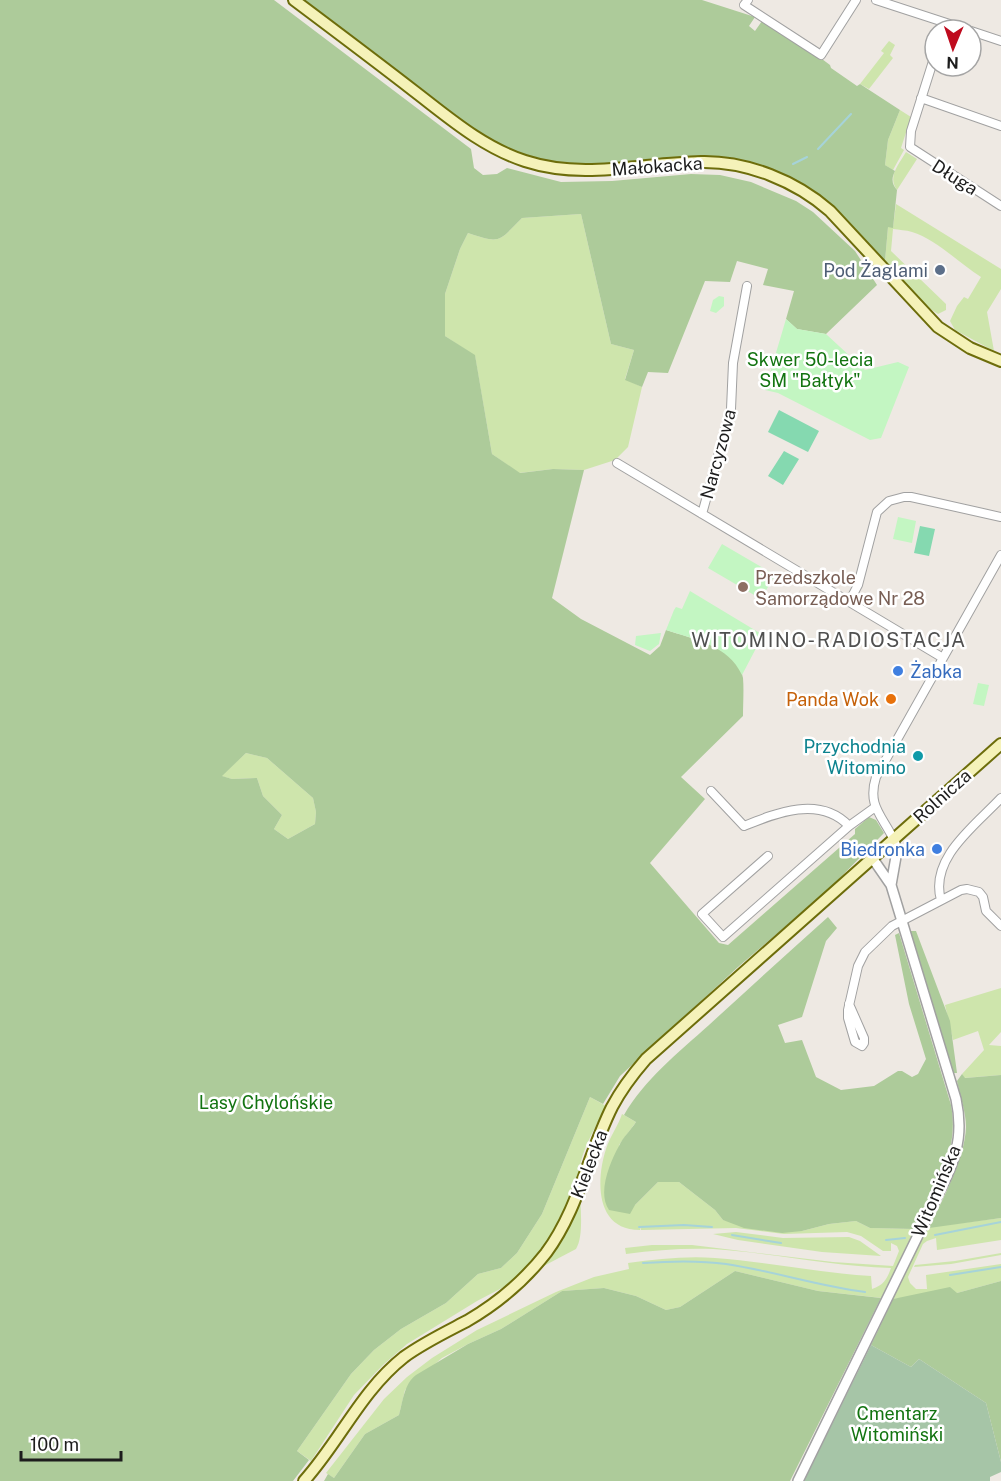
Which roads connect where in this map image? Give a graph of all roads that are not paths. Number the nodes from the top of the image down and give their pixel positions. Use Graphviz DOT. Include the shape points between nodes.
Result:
graph roads {
  1 [pos="294,0"];
  2 [pos="856,0"];
  3 [pos="876,0"];
  4 [pos="746,3"];
  5 [pos="923,18"];
  6 [pos="983,34"];
  7 [pos="1001,40"];
  8 [pos="928,78"];
  9 [pos="921,98"];
  10 [pos="1001,126"];
  11 [pos="1001,206"];
  12 [pos="747,286"];
  13 [pos="1001,361"];
  14 [pos="617,463"];
  15 [pos="702,514"];
  16 [pos="1001,517"];
  17 [pos="1001,555"];
  18 [pos="849,602"];
  19 [pos="943,658"];
  20 [pos="1001,744"];
  21 [pos="711,791"];
  22 [pos="1001,798"];
  23 [pos="874,808"];
  24 [pos="849,826"];
  25 [pos="894,840"];
  26 [pos="883,849"];
  27 [pos="768,856"];
  28 [pos="873,859"];
  29 [pos="891,885"];
  30 [pos="941,900"];
  31 [pos="902,921"];
  32 [pos="1001,926"];
  33 [pos="849,1004"];
  34 [pos="304,1481"];
  35 [pos="798,1481"];
  1 -- 13 [label="main road, Małokacka" via="468,132 518,158 544,166 582,170 719,162 791,184 830,212 938,327 970,348"];
  2 -- 4 [label="street" via="821,55"];
  3 -- 5 [label="street"];
  6 -- 7 [label="street"];
  8 -- 9 [label="street"];
  9 -- 10 [label="street"];
  9 -- 11 [label="street, Długa" via="910,147"];
  12 -- 15 [label="street, Narcyzowa" via="733,363 731,409"];
  14 -- 15 [label="street, Narcyzowa"];
  15 -- 18 [label="street, Narcyzowa"];
  16 -- 18 [label="street" via="911,497 890,501 875,517 858,585"];
  17 -- 19 [label="street"];
  18 -- 19 [label="street, Narcyzowa"];
  19 -- 23 [label="street" via="876,777"];
  20 -- 25 [label="main road, Rolnicza"];
  21 -- 24 [label="street" via="744,826 789,810 806,809 839,817"];
  22 -- 30 [label="street" via="943,862"];
  23 -- 24 [label="street"];
  23 -- 25 [label="street"];
  24 -- 27 [label="street" via="723,937 702,914"];
  25 -- 26 [label="main road, Rolnicza"];
  25 -- 29 [label="street, Witomińska" via="897,851"];
  26 -- 28 [label="main road, Kielecka"];
  28 -- 29 [label="street, Witomińska"];
  28 -- 34 [label="main road, Kielecka" via="646,1059 613,1105 572,1207 545,1254 495,1304 419,1347 391,1368 367,1394"];
  29 -- 31 [label="street, Witomińska"];
  30 -- 31 [label="street"];
  30 -- 32 [label="street" via="967,889 979,892 986,910"];
  31 -- 33 [label="street" via="861,958"];
  31 -- 35 [label="street, Witomińska" via="956,1099 960,1122 958,1147"];
  33 -- 33 [label="street" via="848,1018 855,1042 862,1046 864,1038"];
}
